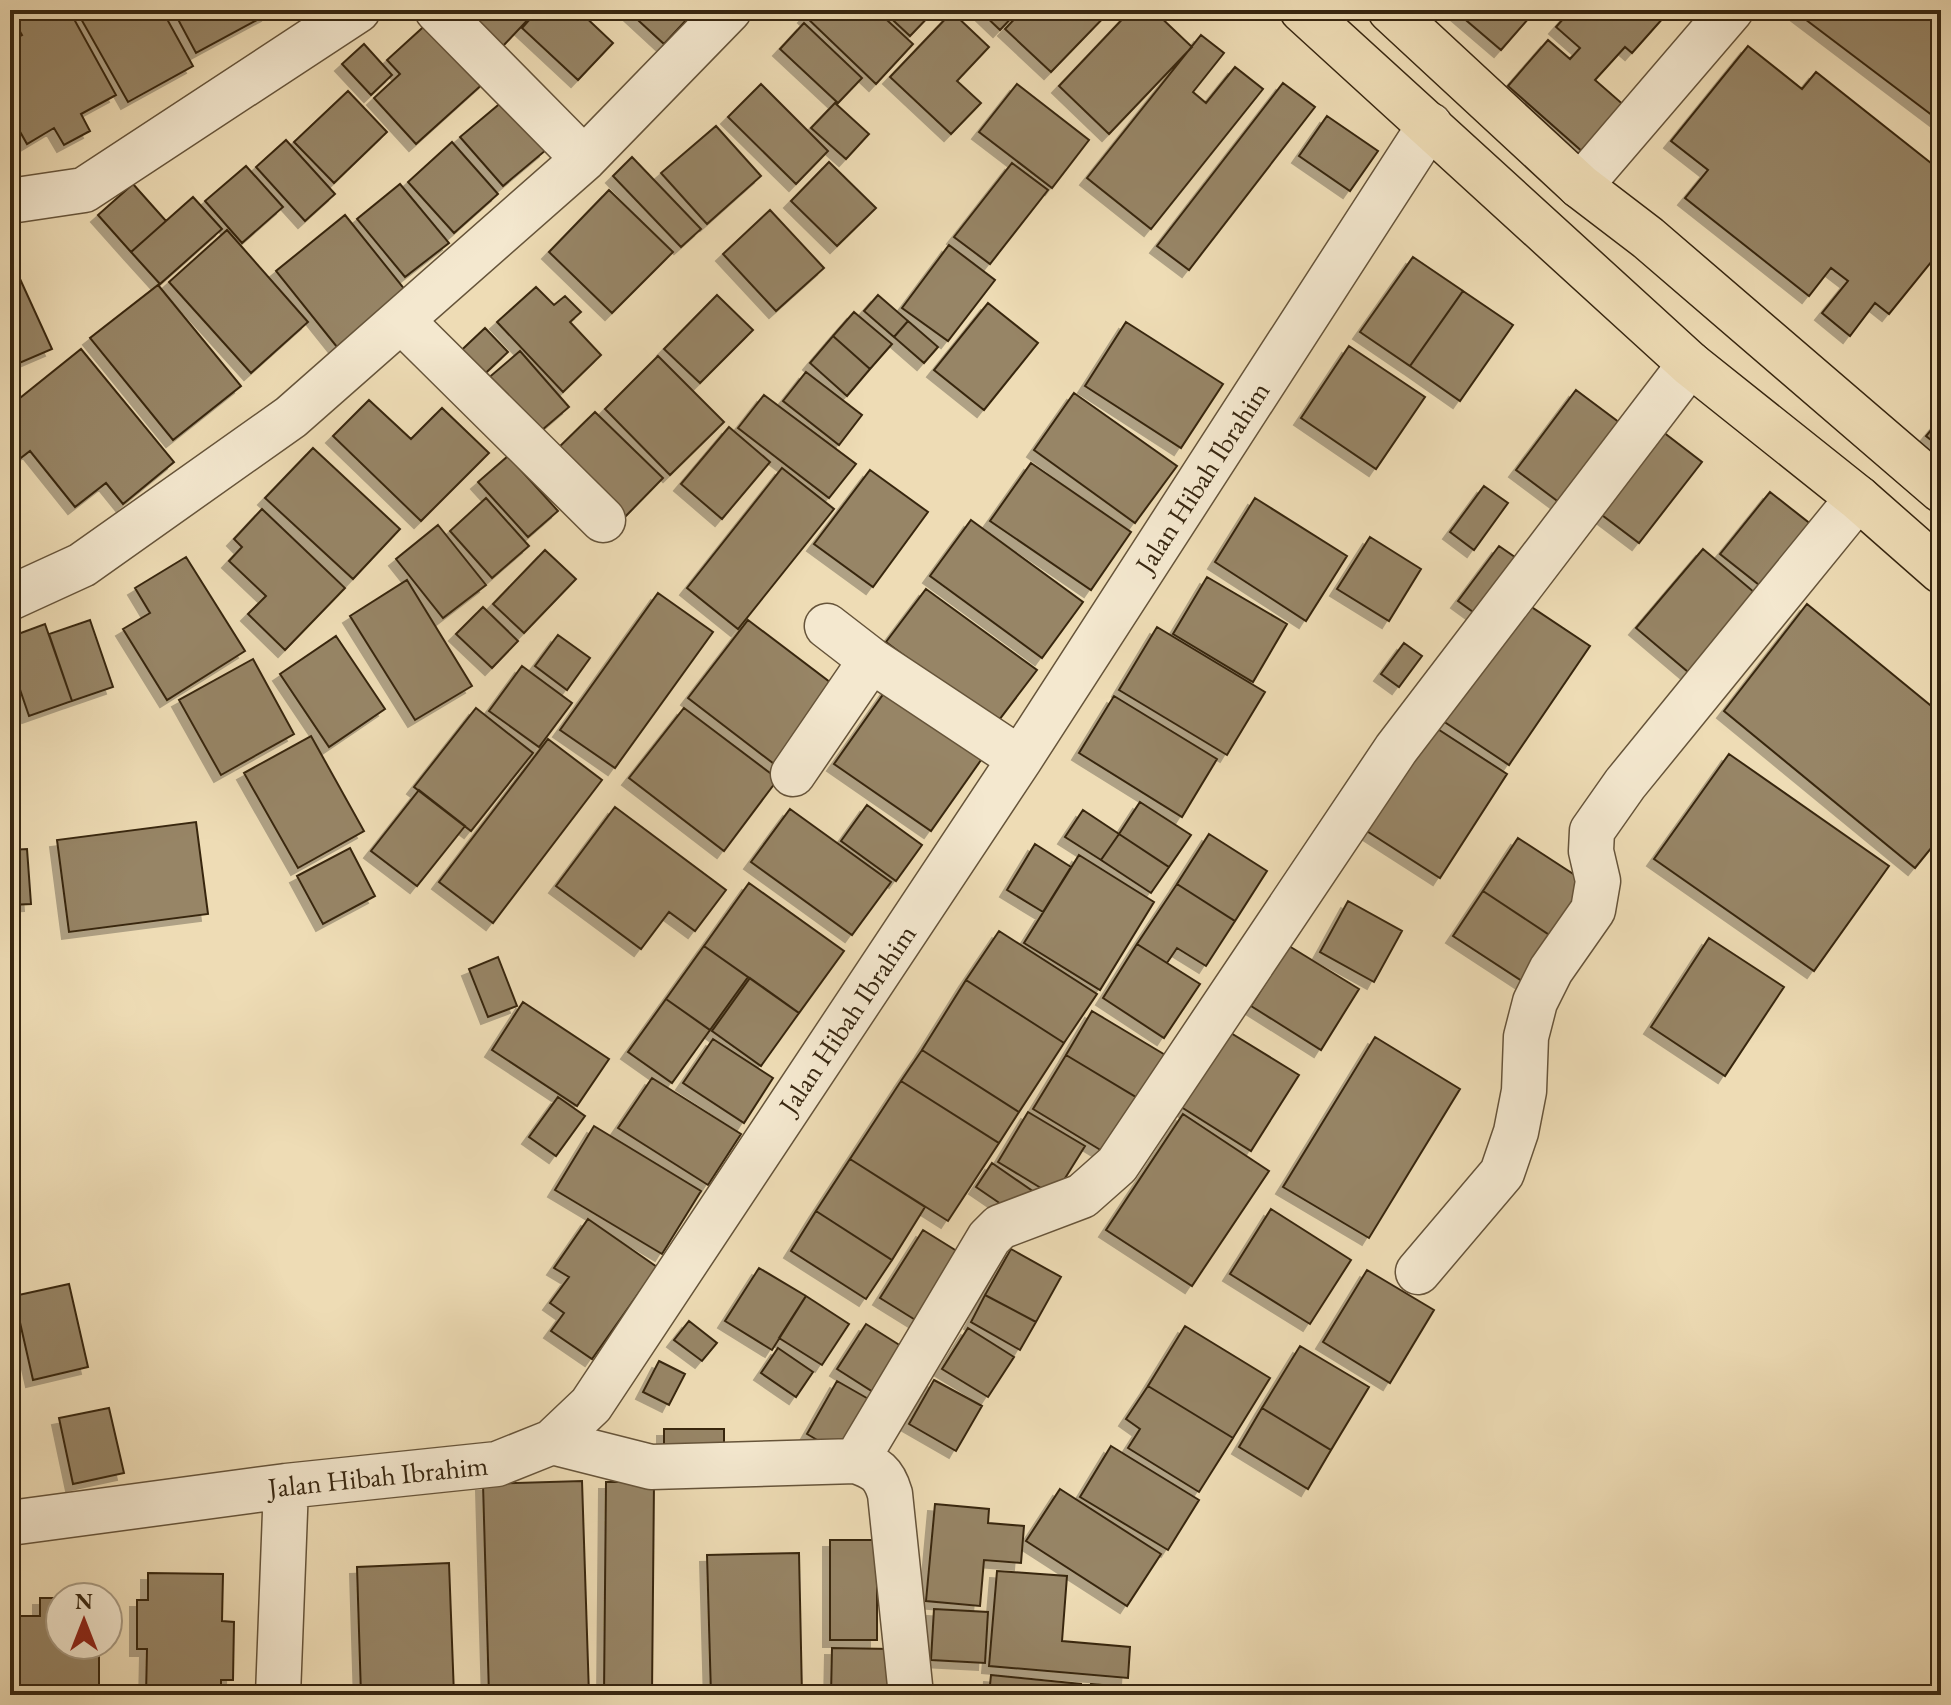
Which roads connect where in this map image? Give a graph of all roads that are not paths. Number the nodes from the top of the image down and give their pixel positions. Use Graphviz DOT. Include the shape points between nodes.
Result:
graph roads {
  1 [pos="358,10"];
  2 [pos="437,10"];
  3 [pos="729,10"];
  4 [pos="1302,10"];
  5 [pos="1390,10"];
  6 [pos="1731,10"];
  7 [pos="1430,125"];
  8 [pos="584,159"];
  9 [pos="1580,186"];
  10 [pos="10,201"];
  11 [pos="403,322"];
  12 [pos="1690,364"];
  13 [pos="1941,490"];
  14 [pos="1858,498"];
  15 [pos="603,520"];
  16 [pos="1941,571"];
  17 [pos="10,598"];
  18 [pos="827,626"];
  19 [pos="871,660"];
  20 [pos="1020,759"];
  21 [pos="793,774"];
  22 [pos="1418,1272"];
  23 [pos="552,1442"];
  24 [pos="856,1461"];
  25 [pos="286,1486"];
  26 [pos="10,1523"];
  27 [pos="278,1695"];
  28 [pos="911,1695"];
  1 -- 10 [label="street" via="84,190"];
  2 -- 8 [label="street"];
  3 -- 8 [label="street"];
  4 -- 7 [label="main road"];
  5 -- 9 [label="main road"];
  6 -- 9 [label="street"];
  7 -- 12 [label="main road"];
  7 -- 20 [label="street, Jalan Hibah Ibrahim"];
  8 -- 11 [label="street"];
  9 -- 13 [label="main road" via="1648,238"];
  11 -- 15 [label="street"];
  11 -- 17 [label="street" via="291,417 120,540 82,565"];
  12 -- 14 [label="main road"];
  12 -- 24 [label="street" via="1396,749 1117,1165 1082,1196 1000,1227 989,1238"];
  14 -- 16 [label="main road"];
  14 -- 22 [label="street" via="1592,831 1597,897 1535,1002 1526,1037 1522,1105 1502,1173"];
  18 -- 19 [label="street"];
  19 -- 20 [label="street"];
  19 -- 21 [label="street"];
  20 -- 23 [label="street, Jalan Hibah Ibrahim" via="591,1405"];
  23 -- 24 [label="street" via="651,1467"];
  23 -- 25 [label="street, Jalan Hibah Ibrahim" via="497,1464"];
  24 -- 28 [label="street" via="875,1467 886,1478 890,1494"];
  25 -- 26 [label="street, Jalan Hibah Ibrahim"];
  25 -- 27 [label="street"];
}
